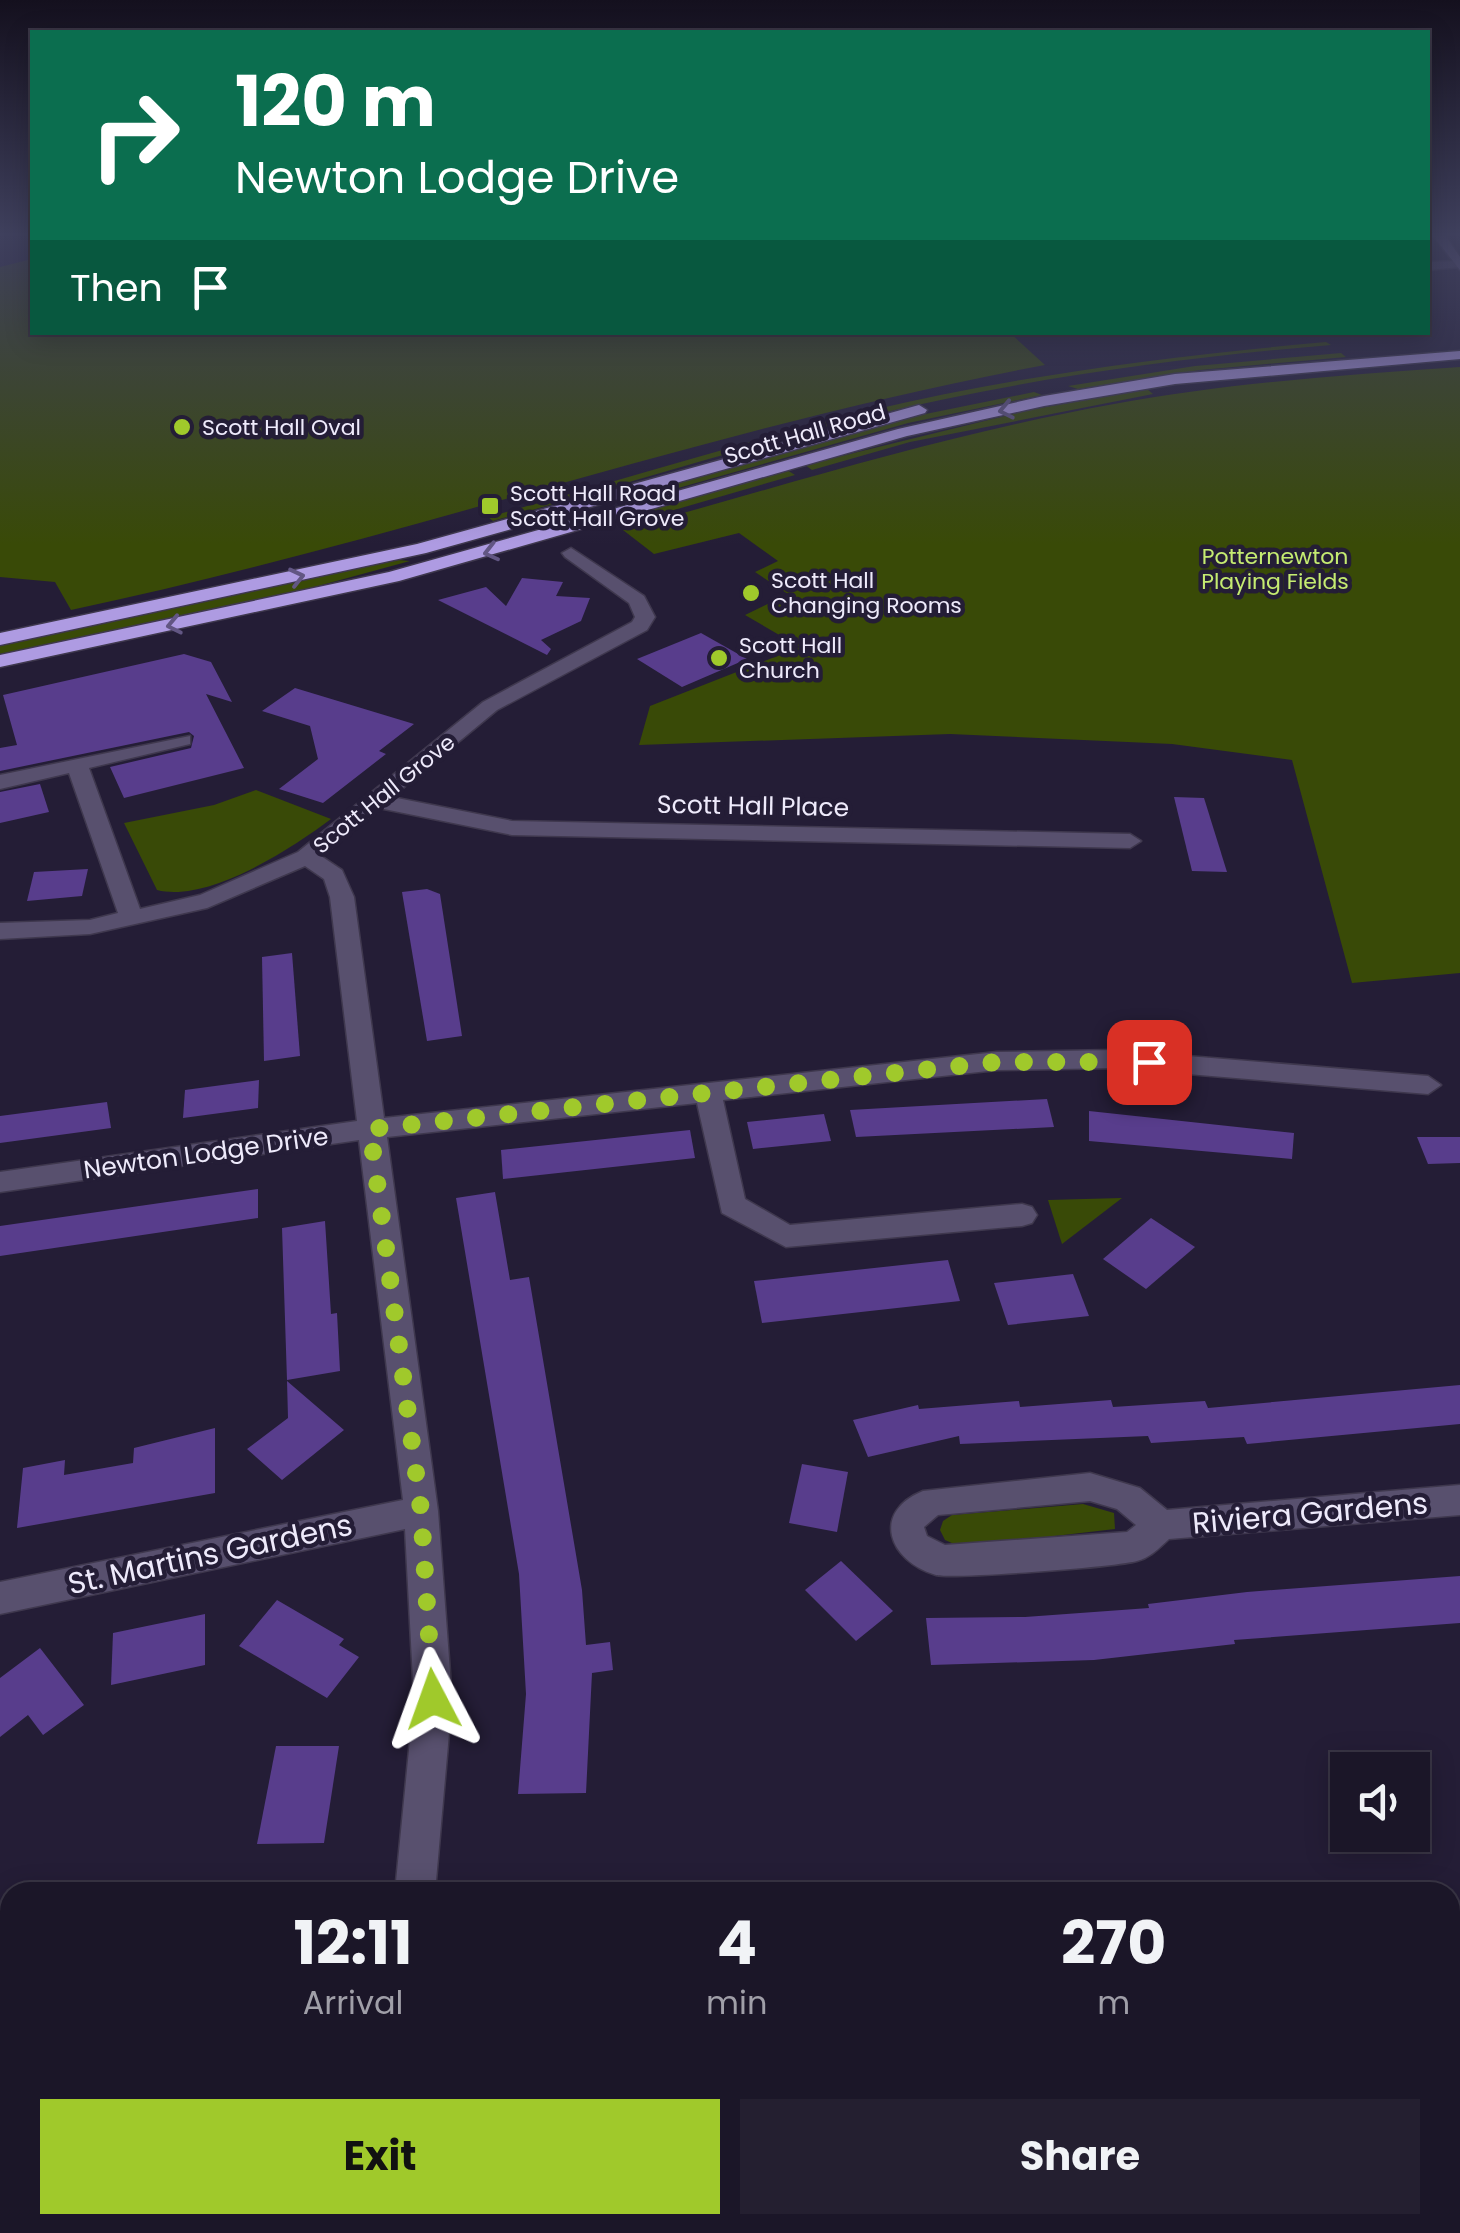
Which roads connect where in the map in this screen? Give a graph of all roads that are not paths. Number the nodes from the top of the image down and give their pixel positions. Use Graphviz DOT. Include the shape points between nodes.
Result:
graph roads {
  1 [pos="1460,337"];
  2 [pos="1460,355"];
  3 [pos="1044,384"];
  4 [pos="1066,398"];
  5 [pos="624,491"];
  6 [pos="647,506"];
  7 [pos="420,548"];
  8 [pos="570,553"];
  9 [pos="437,566"];
  10 [pos="0,638"];
  11 [pos="0,662"];
  12 [pos="183,740"];
  13 [pos="77,764"];
  14 [pos="0,782"];
  15 [pos="378,801"];
  16 [pos="1130,841"];
  17 [pos="306,857"];
  18 [pos="131,918"];
  19 [pos="0,931"];
  20 [pos="1428,1086"];
  21 [pos="708,1091"];
  22 [pos="370,1129"];
  23 [pos="0,1182"];
  24 [pos="1022,1215"];
  25 [pos="1460,1500"];
  26 [pos="421,1510"];
  27 [pos="1161,1525"];
  28 [pos="0,1598"];
  29 [pos="416,1882"];
  1 -- 3 [label="highway, Scott Hall Road" via="1191,362"];
  2 -- 4 [label="highway, Scott Hall Road" via="1175,379"];
  3 -- 4 [label="highway"];
  3 -- 5 [label="highway, Scott Hall Road" via="880,418"];
  4 -- 6 [label="highway, Scott Hall Road, one-way" via="904,432"];
  5 -- 6 [label="highway"];
  5 -- 7 [label="highway, Scott Hall Road"];
  6 -- 9 [label="highway, Scott Hall Road, one-way"];
  7 -- 9 [label="highway"];
  10 -- 7 [label="highway, Scott Hall Road, one-way"];
  8 -- 15 [label="street, Scott Hall Grove" via="637,600 645,617 640,626 490,706"];
  9 -- 11 [label="highway, Scott Hall Road, one-way"];
  12 -- 13 [label="street"];
  13 -- 14 [label="street"];
  13 -- 18 [label="street"];
  15 -- 16 [label="street, Scott Hall Place" via="512,828"];
  15 -- 17 [label="street, Scott Hall Grove"];
  17 -- 18 [label="street, Scott Hall Grove" via="207,900"];
  17 -- 22 [label="street" via="334,875 342,897"];
  18 -- 19 [label="street, Scott Hall Grove"];
  20 -- 21 [label="street, Newton Lodge Drive" via="1115,1059 997,1062"];
  21 -- 22 [label="street, Newton Lodge Drive"];
  21 -- 24 [label="street" via="732,1205 786,1236"];
  22 -- 23 [label="street, Newton Lodge Drive"];
  22 -- 26 [label="street"];
  25 -- 27 [label="street, Riviera Gardens"];
  26 -- 28 [label="street, St. Martins Gardens"];
  26 -- 29 [label="street" via="433,1699"];
  27 -- 27 [label="street, Riviera Gardens" via="1135,1546 941,1561 920,1553 908,1526 916,1509 935,1501 1090,1488 1128,1498"];
}
